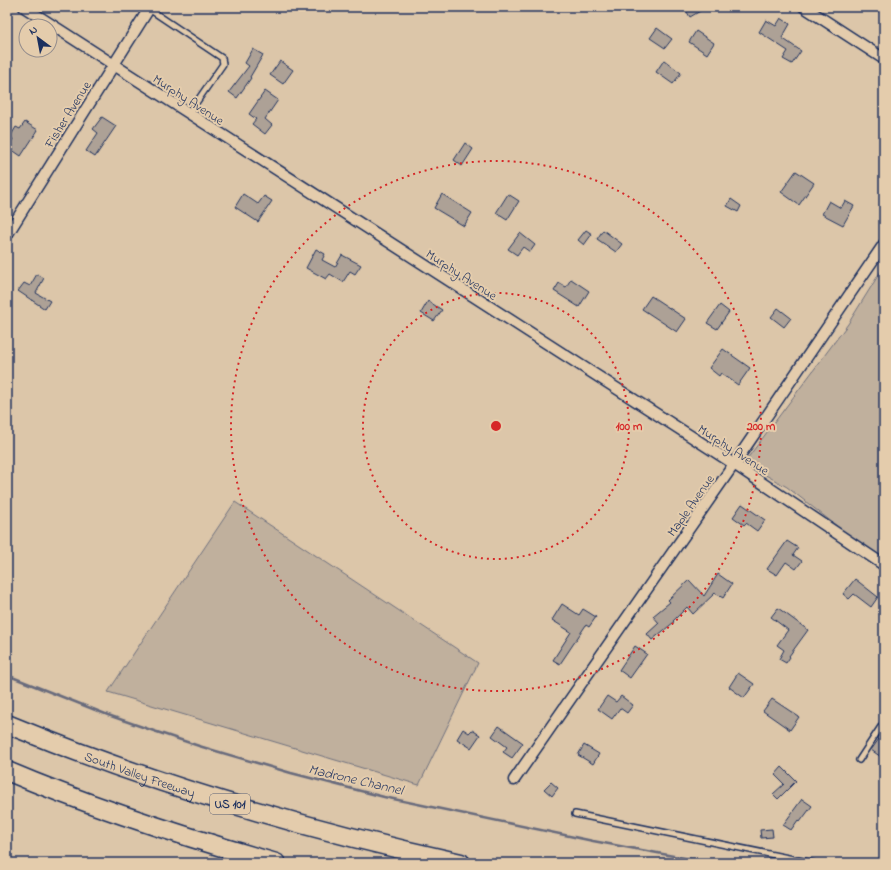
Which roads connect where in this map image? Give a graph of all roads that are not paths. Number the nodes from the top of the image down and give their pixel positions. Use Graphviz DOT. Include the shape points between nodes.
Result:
graph roads {
  1 [pos="24,7"];
  2 [pos="804,7"];
  3 [pos="149,8"];
  4 [pos="884,58"];
  5 [pos="113,65"];
  6 [pos="189,114"];
  7 [pos="7,235"];
  8 [pos="884,244"];
  9 [pos="734,464"];
  10 [pos="884,565"];
  11 [pos="884,722"];
  12 [pos="7,724"];
  13 [pos="859,760"];
  14 [pos="7,771"];
  15 [pos="514,780"];
  16 [pos="575,814"];
  17 [pos="276,863"];
  18 [pos="461,863"];
  19 [pos="813,863"];
  1 -- 5 [label="street, Murphy Avenue"];
  2 -- 4 [label="street"];
  3 -- 5 [label="street, Fisher Avenue"];
  3 -- 6 [label="lane" via="222,58 223,64"];
  5 -- 6 [label="street, Murphy Avenue"];
  5 -- 7 [label="street, Fisher Avenue"];
  6 -- 9 [label="street, Murphy Avenue"];
  8 -- 9 [label="street, Maple Avenue"];
  9 -- 10 [label="street, Murphy Avenue"];
  9 -- 15 [label="street, Maple Avenue"];
  11 -- 13 [label="lane"];
  12 -- 18 [label="highway, South Valley Freeway / US 101" via="141,776 200,795 320,830"];
  14 -- 17 [label="highway" via="131,817"];
  16 -- 19 [label="lane"];
}
